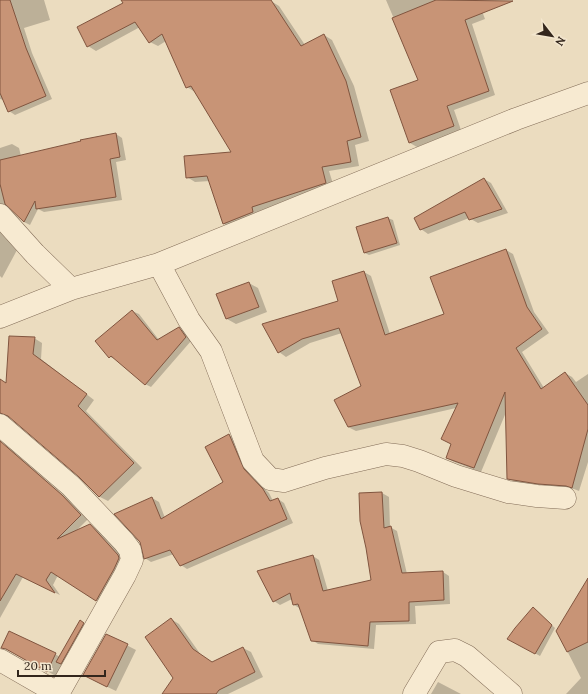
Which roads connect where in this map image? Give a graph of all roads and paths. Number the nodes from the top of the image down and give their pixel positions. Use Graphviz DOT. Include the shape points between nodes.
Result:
graph roads {
  1 [pos="588,93"];
  2 [pos="0,215"];
  3 [pos="159,264"];
  4 [pos="71,289"];
  5 [pos="0,317"];
  6 [pos="0,425"];
  7 [pos="565,498"];
  8 [pos="0,660"];
  9 [pos="58,694"];
  10 [pos="414,694"];
  11 [pos="511,694"];
  1 -- 3 [label="street" via="516,119"];
  2 -- 4 [label="street" via="34,254"];
  3 -- 4 [label="street"];
  3 -- 7 [label="street" via="189,320 212,351 253,461 270,479 284,481 325,468 386,454 403,456 508,492"];
  4 -- 5 [label="street"];
  6 -- 9 [label="street" via="71,486 130,550 132,560 125,575"];
  8 -- 9 [label="street"];
  10 -- 11 [label="street" via="439,652 455,650 467,656"];
}
